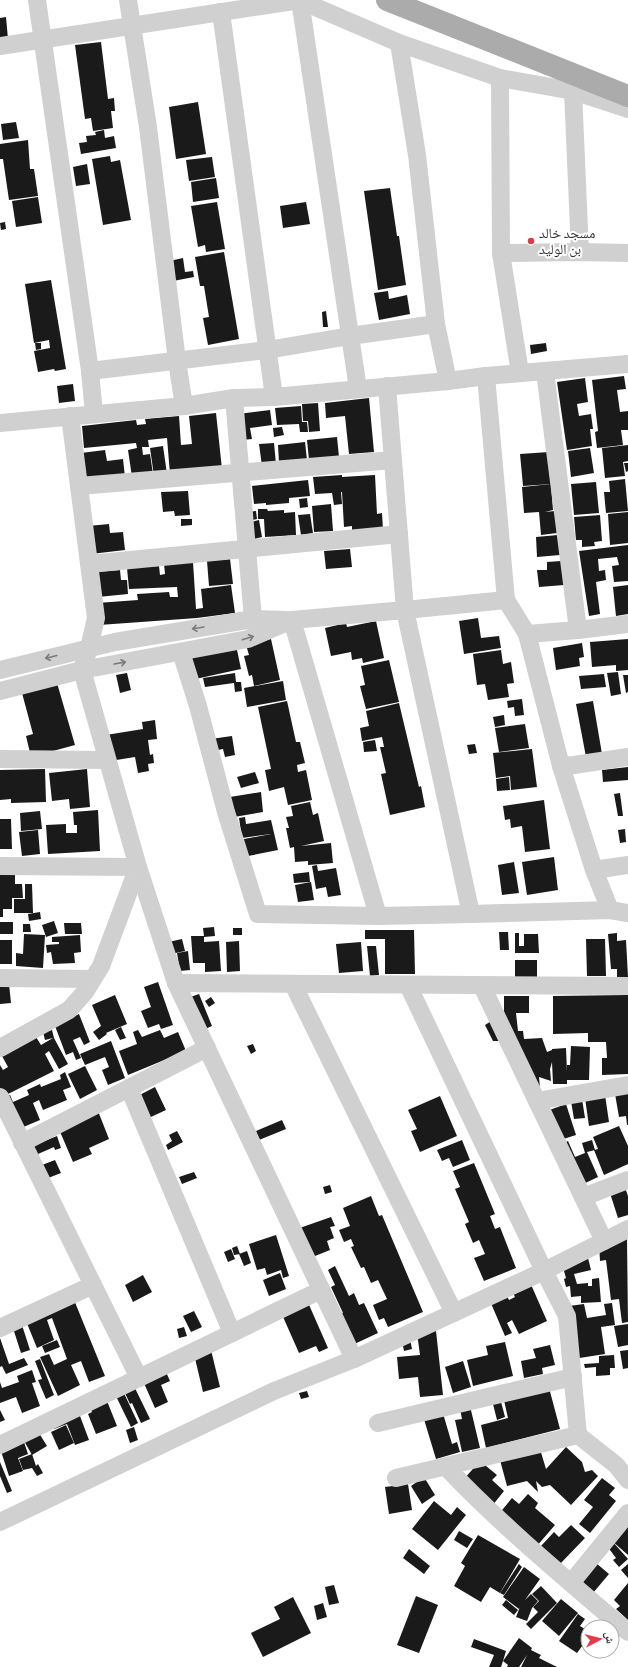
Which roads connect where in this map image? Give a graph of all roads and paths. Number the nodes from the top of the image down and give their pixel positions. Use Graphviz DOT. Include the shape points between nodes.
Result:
graph roads {
  1 [pos="37,0"];
  2 [pos="128,0"];
  3 [pos="299,0"];
  4 [pos="387,0"];
  5 [pos="221,12"];
  6 [pos="131,26"];
  7 [pos="43,40"];
  8 [pos="399,43"];
  9 [pos="0,46"];
  10 [pos="500,78"];
  11 [pos="573,91"];
  12 [pos="628,96"];
  13 [pos="628,109"];
  14 [pos="580,252"];
  15 [pos="501,253"];
  16 [pos="628,254"];
  17 [pos="436,324"];
  18 [pos="350,336"];
  19 [pos="267,350"];
  20 [pos="177,361"];
  21 [pos="628,364"];
  22 [pos="90,370"];
  23 [pos="545,372"];
  24 [pos="520,373"];
  25 [pos="486,376"];
  26 [pos="448,381"];
  27 [pos="387,386"];
  28 [pos="358,389"];
  29 [pos="274,397"];
  30 [pos="234,398"];
  31 [pos="184,406"];
  32 [pos="94,414"];
  33 [pos="70,416"];
  34 [pos="1,418"];
  35 [pos="393,460"];
  36 [pos="240,473"];
  37 [pos="79,486"];
  38 [pos="399,534"];
  39 [pos="247,548"];
  40 [pos="89,564"];
  41 [pos="506,600"];
  42 [pos="405,610"];
  43 [pos="253,619"];
  44 [pos="292,620"];
  45 [pos="628,624"];
  46 [pos="578,630"];
  47 [pos="527,634"];
  48 [pos="89,648"];
  49 [pos="181,652"];
  50 [pos="0,670"];
  51 [pos="82,670"];
  52 [pos="0,691"];
  53 [pos="628,757"];
  54 [pos="0,759"];
  55 [pos="107,760"];
  56 [pos="561,766"];
  57 [pos="628,865"];
  58 [pos="0,866"];
  59 [pos="138,867"];
  60 [pos="594,870"];
  61 [pos="610,910"];
  62 [pos="628,913"];
  63 [pos="471,914"];
  64 [pos="378,916"];
  65 [pos="0,978"];
  66 [pos="93,979"];
  67 [pos="176,983"];
  68 [pos="293,984"];
  69 [pos="408,985"];
  70 [pos="482,986"];
  71 [pos="628,986"];
  72 [pos="0,1048"];
  73 [pos="207,1048"];
  74 [pos="628,1085"];
  75 [pos="129,1088"];
  76 [pos="0,1097"];
  77 [pos="537,1101"];
  78 [pos="22,1143"];
  79 [pos="628,1180"];
  80 [pos="583,1197"];
  81 [pos="628,1229"];
  82 [pos="604,1241"];
  83 [pos="544,1271"];
  84 [pos="93,1285"];
  85 [pos="321,1290"];
  86 [pos="454,1313"];
  87 [pos="0,1328"];
  88 [pos="232,1333"];
  89 [pos="354,1359"];
  90 [pos="573,1377"];
  91 [pos="139,1378"];
  92 [pos="378,1423"];
  93 [pos="578,1435"];
  94 [pos="0,1445"];
  95 [pos="622,1463"];
  96 [pos="446,1467"];
  97 [pos="396,1478"];
  98 [pos="628,1480"];
  99 [pos="628,1512"];
  100 [pos="0,1522"];
  101 [pos="571,1583"];
  102 [pos="628,1632"];
  1 -- 7 [label="street"];
  2 -- 6 [label="street"];
  3 -- 5 [label="street"];
  3 -- 8 [label="street"];
  3 -- 18 [label="street"];
  4 -- 12 [label="main road"];
  5 -- 6 [label="street"];
  5 -- 19 [label="street"];
  6 -- 7 [label="street"];
  6 -- 20 [label="street" via="148,128"];
  7 -- 9 [label="street"];
  7 -- 22 [label="street"];
  8 -- 10 [label="street"];
  8 -- 17 [label="street" via="417,155"];
  10 -- 11 [label="street"];
  10 -- 15 [label="street"];
  11 -- 13 [label="street"];
  11 -- 14 [label="street"];
  14 -- 15 [label="street"];
  14 -- 16 [label="street"];
  15 -- 24 [label="street"];
  17 -- 18 [label="street"];
  17 -- 26 [label="street"];
  18 -- 19 [label="street"];
  18 -- 28 [label="street"];
  19 -- 20 [label="street"];
  19 -- 29 [label="street"];
  20 -- 22 [label="street"];
  20 -- 31 [label="street"];
  21 -- 23 [label="street"];
  22 -- 32 [label="street"];
  23 -- 24 [label="street"];
  23 -- 46 [label="street"];
  24 -- 25 [label="street"];
  25 -- 26 [label="street"];
  25 -- 41 [label="street"];
  26 -- 27 [label="street"];
  27 -- 28 [label="street"];
  27 -- 35 [label="street"];
  28 -- 29 [label="street"];
  29 -- 30 [label="street"];
  30 -- 31 [label="street"];
  30 -- 36 [label="street"];
  31 -- 32 [label="street"];
  32 -- 33 [label="street"];
  33 -- 34 [label="street"];
  33 -- 37 [label="street"];
  35 -- 36 [label="street"];
  35 -- 38 [label="street"];
  36 -- 37 [label="street"];
  36 -- 39 [label="street"];
  37 -- 40 [label="street"];
  38 -- 39 [label="street"];
  38 -- 42 [label="street"];
  39 -- 40 [label="street"];
  39 -- 43 [label="street"];
  40 -- 48 [label="street" via="96,618"];
  41 -- 42 [label="street"];
  41 -- 47 [label="street"];
  42 -- 44 [label="street"];
  42 -- 63 [label="street"];
  43 -- 44 [label="street"];
  43 -- 48 [label="street, one-way"];
  49 -- 44 [label="street, one-way" via="248,639"];
  44 -- 64 [label="street"];
  45 -- 46 [label="street"];
  46 -- 47 [label="street"];
  47 -- 56 [label="street"];
  48 -- 50 [label="street, one-way"];
  48 -- 51 [label="street"];
  51 -- 49 [label="street, one-way"];
  49 -- 64 [label="street" via="258,914"];
  51 -- 52 [label="street"];
  51 -- 55 [label="street"];
  53 -- 56 [label="street"];
  54 -- 55 [label="street"];
  55 -- 59 [label="street"];
  56 -- 60 [label="street"];
  57 -- 60 [label="street"];
  58 -- 59 [label="street"];
  59 -- 66 [label="street" via="101,966"];
  59 -- 67 [label="street"];
  60 -- 61 [label="street"];
  61 -- 62 [label="street"];
  61 -- 63 [label="street"];
  63 -- 64 [label="street"];
  65 -- 66 [label="street"];
  66 -- 72 [label="street" via="69,1010"];
  67 -- 68 [label="street"];
  67 -- 73 [label="street"];
  68 -- 69 [label="street"];
  68 -- 86 [label="street"];
  69 -- 70 [label="street"];
  69 -- 83 [label="street"];
  70 -- 71 [label="street"];
  70 -- 77 [label="street"];
  73 -- 75 [label="street"];
  73 -- 85 [label="street"];
  74 -- 77 [label="street"];
  75 -- 78 [label="street"];
  75 -- 88 [label="street"];
  76 -- 78 [label="street"];
  77 -- 80 [label="street"];
  78 -- 84 [label="street"];
  79 -- 80 [label="street"];
  80 -- 82 [label="street"];
  81 -- 82 [label="street"];
  82 -- 83 [label="street"];
  83 -- 86 [label="street"];
  83 -- 90 [label="street" via="567,1316"];
  84 -- 87 [label="street"];
  84 -- 91 [label="street"];
  85 -- 88 [label="street"];
  85 -- 89 [label="street"];
  86 -- 89 [label="street"];
  88 -- 91 [label="street"];
  89 -- 100 [label="street" via="274,1391"];
  90 -- 92 [label="street"];
  90 -- 93 [label="street"];
  91 -- 94 [label="street"];
  93 -- 95 [label="street"];
  93 -- 96 [label="street"];
  95 -- 98 [label="street"];
  96 -- 97 [label="street"];
  96 -- 101 [label="street" via="469,1492"];
  99 -- 101 [label="street"];
  101 -- 102 [label="street"];
}
